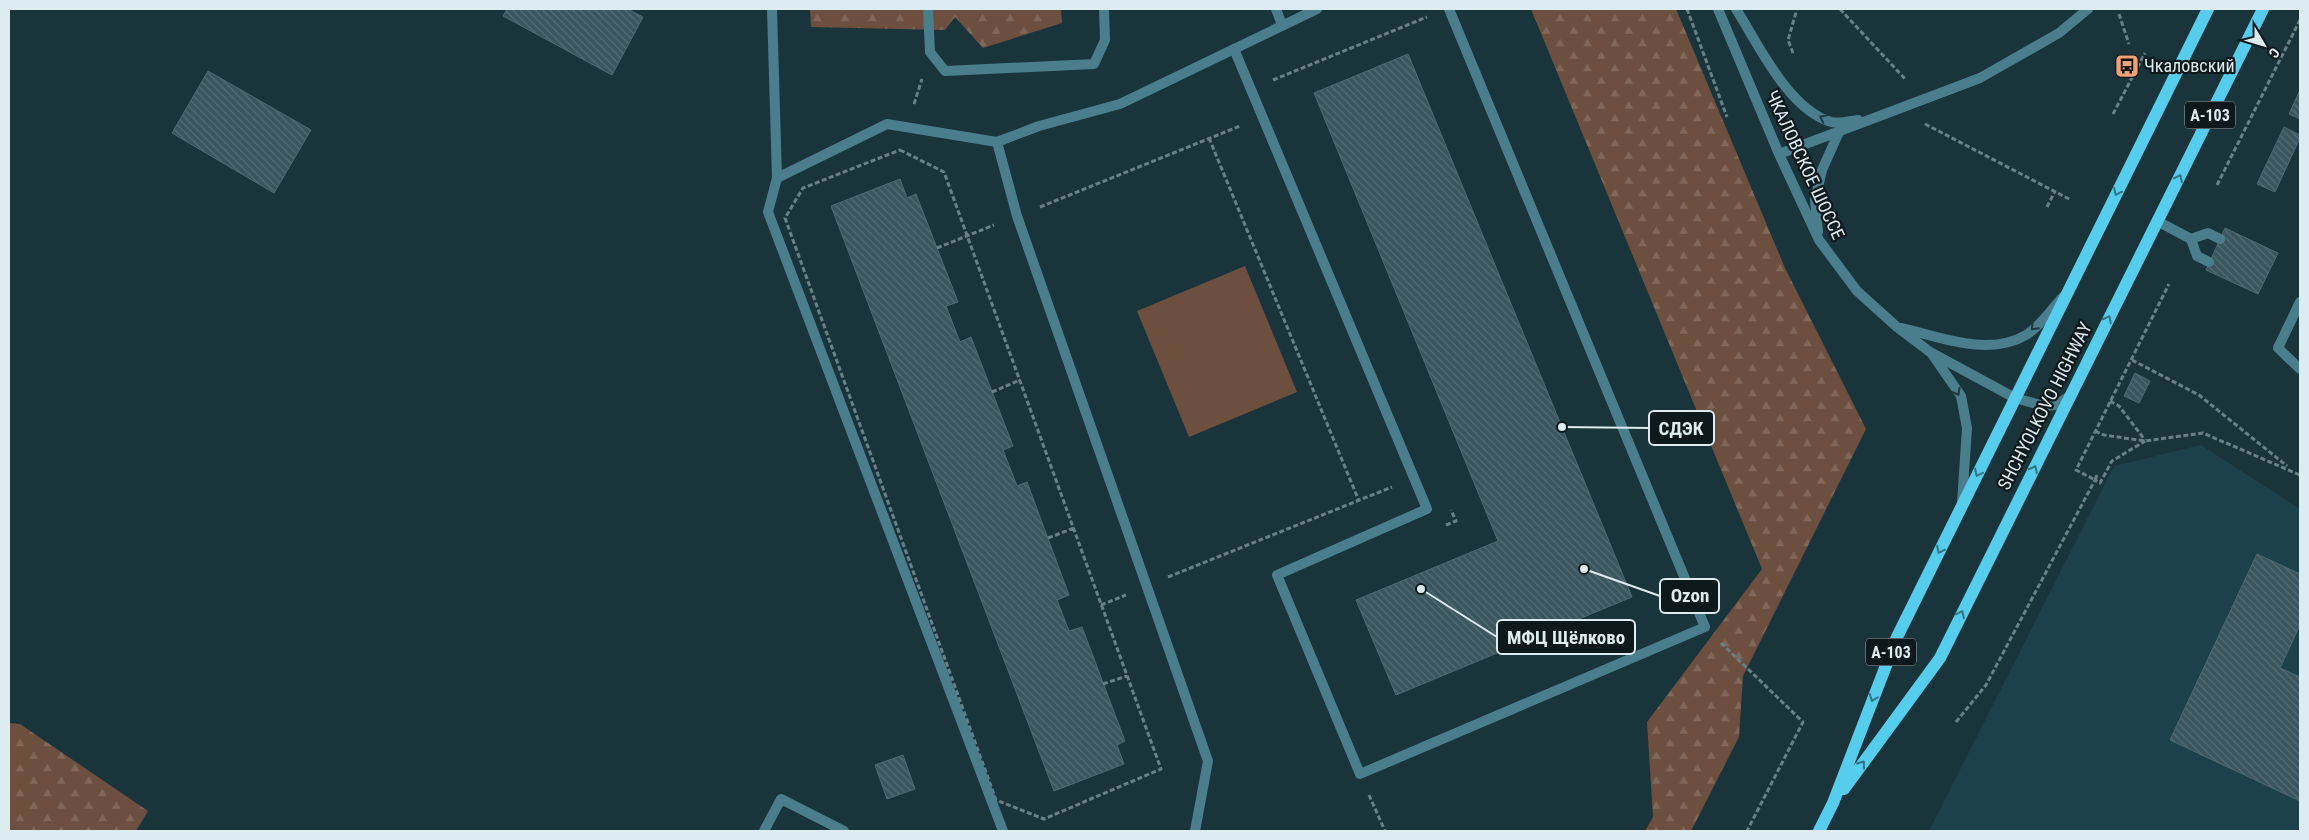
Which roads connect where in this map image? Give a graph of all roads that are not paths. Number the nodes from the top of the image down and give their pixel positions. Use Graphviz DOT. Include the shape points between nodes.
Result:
graph roads {
  1 [pos="772,9"];
  2 [pos="928,9"];
  3 [pos="1104,9"];
  4 [pos="1276,9"];
  5 [pos="1317,9"];
  6 [pos="1449,9"];
  7 [pos="1718,9"];
  8 [pos="1736,9"];
  9 [pos="2088,9"];
  10 [pos="2208,9"];
  11 [pos="2263,9"];
  12 [pos="1282,25"];
  13 [pos="1234,49"];
  14 [pos="1871,119"];
  15 [pos="1839,132"];
  16 [pos="997,142"];
  17 [pos="1779,154"];
  18 [pos="777,178"];
  19 [pos="2157,222"];
  20 [pos="2191,239"];
  21 [pos="2220,239"];
  22 [pos="1819,240"];
  23 [pos="2209,262"];
  24 [pos="2068,291"];
  25 [pos="2300,302"];
  26 [pos="1896,327"];
  27 [pos="1930,352"];
  28 [pos="2300,369"];
  29 [pos="2070,396"];
  30 [pos="2015,398"];
  31 [pos="1961,506"];
  32 [pos="1833,803"];
  33 [pos="764,831"];
  34 [pos="844,831"];
  35 [pos="1003,831"];
  36 [pos="1195,831"];
  37 [pos="1819,831"];
  1 -- 18 [label="street"];
  2 -- 3 [label="street" via="930,52 945,71 1094,64 1105,40"];
  4 -- 12 [label="street"];
  5 -- 12 [label="street"];
  6 -- 13 [label="street" via="1705,627 1360,774 1277,575 1426,509"];
  7 -- 17 [label="street, ЧКАЛОВСКОЕ ШОССЕ"];
  14 -- 8 [label="street, one-way" via="1832,123 1809,111 1788,90"];
  9 -- 14 [label="street" via="2059,33 1980,78"];
  10 -- 24 [label="main road, SHCHYOLKOVO HIGHWAY / А-103, one-way"];
  19 -- 11 [label="main road, SHCHYOLKOVO HIGHWAY / А-103, one-way"];
  12 -- 13 [label="street"];
  13 -- 16 [label="street" via="1120,104 1039,126"];
  14 -- 15 [label="street"];
  15 -- 17 [label="street"];
  15 -- 22 [label="street" via="1822,170 1815,200"];
  16 -- 18 [label="street" via="887,124"];
  16 -- 36 [label="street" via="1017,216 1208,761"];
  17 -- 22 [label="street, ЧКАЛОВСКОЕ ШОССЕ"];
  18 -- 35 [label="street" via="768,212"];
  19 -- 20 [label="street"];
  29 -- 19 [label="main road, SHCHYOLKOVO HIGHWAY / А-103, one-way"];
  20 -- 21 [label="street" via="2208,233"];
  20 -- 23 [label="street" via="2197,256"];
  22 -- 26 [label="street, ЧКАЛОВСКОЕ ШОССЕ" via="1857,291"];
  24 -- 26 [label="street, one-way" via="2026,335 2000,344 1968,344"];
  24 -- 30 [label="main road, SHCHYOLKOVO HIGHWAY / А-103"];
  25 -- 28 [label="street" via="2278,348"];
  26 -- 27 [label="street, ЧКАЛОВСКОЕ ШОССЕ"];
  27 -- 30 [label="street, ЧКАЛОВСКОЕ ШОССЕ"];
  27 -- 31 [label="street, one-way" via="1961,396 1966,420"];
  29 -- 30 [label="street, ЧКАЛОВСКОЕ ШОССЕ" via="2056,405 2044,406"];
  32 -- 29 [label="main road, SHCHYOLKOVO HIGHWAY / А-103, one-way" via="1940,658"];
  30 -- 31 [label="main road, SHCHYOLKOVO HIGHWAY / А-103, one-way"];
  31 -- 32 [label="main road, SHCHYOLKOVO HIGHWAY / А-103, one-way" via="1897,637"];
  32 -- 37 [label="main road, SHCHYOLKOVO HIGHWAY / А-103"];
  33 -- 34 [label="street" via="781,799"];
}
